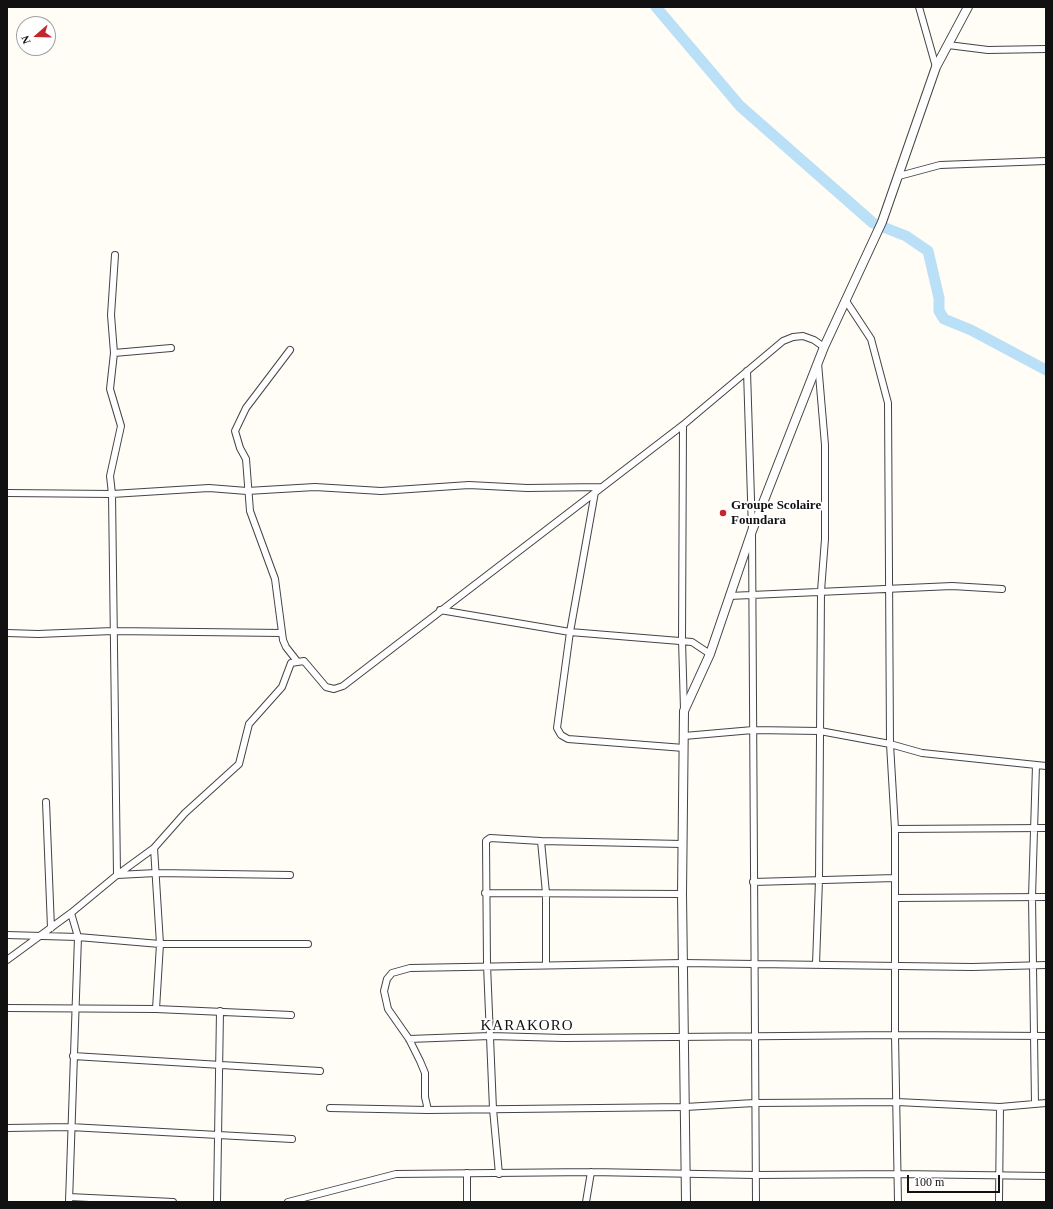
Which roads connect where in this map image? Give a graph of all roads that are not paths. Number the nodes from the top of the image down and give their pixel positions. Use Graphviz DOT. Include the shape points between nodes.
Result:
graph roads {
  1 [pos="919,7"];
  2 [pos="968,7"];
  3 [pos="948,45"];
  4 [pos="1046,50"];
  5 [pos="936,67"];
  6 [pos="1046,162"];
  7 [pos="900,176"];
  8 [pos="115,255"];
  9 [pos="846,301"];
  10 [pos="824,347"];
  11 [pos="171,348"];
  12 [pos="290,350"];
  13 [pos="114,353"];
  14 [pos="818,362"];
  15 [pos="747,371"];
  16 [pos="683,425"];
  17 [pos="602,486"];
  18 [pos="248,491"];
  19 [pos="7,492"];
  20 [pos="594,492"];
  21 [pos="112,494"];
  22 [pos="752,531"];
  23 [pos="890,590"];
  24 [pos="1002,590"];
  25 [pos="821,591"];
  26 [pos="752,595"];
  27 [pos="729,596"];
  28 [pos="440,610"];
  29 [pos="113,631"];
  30 [pos="570,632"];
  31 [pos="7,633"];
  32 [pos="282,633"];
  33 [pos="682,640"];
  34 [pos="710,654"];
  35 [pos="297,661"];
  36 [pos="684,711"];
  37 [pos="753,730"];
  38 [pos="820,731"];
  39 [pos="684,736"];
  40 [pos="890,744"];
  41 [pos="684,748"];
  42 [pos="1036,765"];
  43 [pos="1046,766"];
  44 [pos="46,802"];
  45 [pos="1034,828"];
  46 [pos="1046,828"];
  47 [pos="895,829"];
  48 [pos="541,841"];
  49 [pos="682,844"];
  50 [pos="154,848"];
  51 [pos="156,872"];
  52 [pos="117,875"];
  53 [pos="290,875"];
  54 [pos="895,878"];
  55 [pos="820,880"];
  56 [pos="753,882"];
  57 [pos="546,892"];
  58 [pos="485,893"];
  59 [pos="682,894"];
  60 [pos="1032,897"];
  61 [pos="1046,897"];
  62 [pos="896,898"];
  63 [pos="71,913"];
  64 [pos="51,928"];
  65 [pos="7,935"];
  66 [pos="40,935"];
  67 [pos="78,937"];
  68 [pos="160,944"];
  69 [pos="308,944"];
  70 [pos="7,960"];
  71 [pos="684,963"];
  72 [pos="754,964"];
  73 [pos="816,964"];
  74 [pos="487,965"];
  75 [pos="546,965"];
  76 [pos="895,965"];
  77 [pos="1033,965"];
  78 [pos="1046,965"];
  79 [pos="7,1008"];
  80 [pos="77,1008"];
  81 [pos="156,1009"];
  82 [pos="220,1011"];
  83 [pos="290,1015"];
  84 [pos="895,1035"];
  85 [pos="490,1036"];
  86 [pos="683,1036"];
  87 [pos="755,1036"];
  88 [pos="1034,1036"];
  89 [pos="1046,1036"];
  90 [pos="409,1039"];
  91 [pos="73,1056"];
  92 [pos="220,1065"];
  93 [pos="320,1071"];
  94 [pos="897,1102"];
  95 [pos="754,1103"];
  96 [pos="1046,1103"];
  97 [pos="1035,1104"];
  98 [pos="685,1107"];
  99 [pos="1000,1107"];
  100 [pos="330,1108"];
  101 [pos="493,1109"];
  102 [pos="428,1110"];
  103 [pos="70,1127"];
  104 [pos="7,1128"];
  105 [pos="219,1134"];
  106 [pos="292,1139"];
  107 [pos="591,1172"];
  108 [pos="467,1173"];
  109 [pos="686,1173"];
  110 [pos="499,1174"];
  111 [pos="899,1174"];
  112 [pos="755,1175"];
  113 [pos="1046,1176"];
  114 [pos="999,1177"];
  115 [pos="69,1199"];
  116 [pos="151,1201"];
  117 [pos="173,1202"];
  118 [pos="217,1202"];
  119 [pos="288,1202"];
  120 [pos="467,1202"];
  121 [pos="586,1202"];
  122 [pos="686,1202"];
  123 [pos="756,1202"];
  124 [pos="898,1202"];
  125 [pos="999,1202"];
  1 -- 5 [label="street"];
  2 -- 3 [label="street"];
  3 -- 4 [label="street" via="988,50"];
  3 -- 5 [label="street"];
  5 -- 7 [label="street"];
  6 -- 7 [label="street" via="940,165"];
  7 -- 9 [label="street" via="881,226"];
  8 -- 13 [label="street" via="111,315"];
  9 -- 10 [label="street"];
  9 -- 23 [label="street" via="871,339 888,403"];
  10 -- 14 [label="street"];
  10 -- 15 [label="street" via="803,336 793,337 783,341"];
  11 -- 13 [label="street"];
  12 -- 18 [label="street" via="246,408 235,431 246,459"];
  13 -- 21 [label="street" via="110,389 120,426 110,476"];
  14 -- 22 [label="street"];
  14 -- 25 [label="street" via="825,445 825,539"];
  15 -- 16 [label="street"];
  15 -- 22 [label="street"];
  16 -- 17 [label="street"];
  16 -- 33 [label="street"];
  17 -- 18 [label="street" via="527,488 469,485 382,491 315,487"];
  17 -- 20 [label="street"];
  18 -- 21 [label="street" via="209,488"];
  18 -- 32 [label="street" via="256,531 275,579"];
  19 -- 21 [label="street"];
  20 -- 28 [label="street"];
  20 -- 30 [label="street"];
  21 -- 29 [label="street"];
  22 -- 26 [label="street"];
  22 -- 27 [label="street"];
  23 -- 24 [label="street" via="952,586"];
  23 -- 25 [label="street"];
  23 -- 40 [label="street"];
  25 -- 26 [label="street"];
  25 -- 38 [label="street"];
  26 -- 27 [label="street"];
  26 -- 37 [label="street"];
  27 -- 34 [label="street"];
  28 -- 30 [label="street"];
  28 -- 35 [label="street" via="343,686 334,689 326,687 304,661"];
  29 -- 31 [label="street"];
  29 -- 32 [label="street"];
  29 -- 52 [label="street"];
  30 -- 33 [label="street"];
  30 -- 41 [label="street" via="557,728 561,735 568,739"];
  32 -- 35 [label="street" via="286,647"];
  33 -- 34 [label="street" via="692,642"];
  33 -- 36 [label="street"];
  34 -- 36 [label="street"];
  35 -- 50 [label="street" via="291,663 282,687 249,724 239,764 185,813"];
  36 -- 39 [label="street"];
  37 -- 38 [label="street"];
  37 -- 39 [label="street"];
  37 -- 56 [label="street"];
  38 -- 40 [label="street"];
  38 -- 55 [label="street"];
  39 -- 41 [label="street"];
  40 -- 42 [label="street" via="922,753"];
  40 -- 47 [label="street"];
  41 -- 49 [label="street"];
  42 -- 43 [label="street"];
  42 -- 45 [label="street"];
  44 -- 64 [label="street"];
  45 -- 46 [label="street"];
  45 -- 47 [label="street"];
  45 -- 60 [label="street"];
  47 -- 54 [label="street"];
  48 -- 49 [label="street"];
  48 -- 57 [label="street"];
  48 -- 58 [label="street" via="490,838 486,841"];
  49 -- 59 [label="street"];
  50 -- 51 [label="street"];
  50 -- 52 [label="street"];
  51 -- 52 [label="street"];
  51 -- 53 [label="street"];
  51 -- 68 [label="street"];
  52 -- 63 [label="street"];
  54 -- 55 [label="street"];
  54 -- 62 [label="street"];
  55 -- 56 [label="street"];
  55 -- 73 [label="street"];
  56 -- 72 [label="street"];
  57 -- 58 [label="street"];
  57 -- 59 [label="street"];
  57 -- 75 [label="street"];
  58 -- 74 [label="street"];
  59 -- 71 [label="street"];
  60 -- 61 [label="street"];
  60 -- 62 [label="street"];
  60 -- 77 [label="street"];
  62 -- 76 [label="street"];
  63 -- 64 [label="street"];
  63 -- 67 [label="street"];
  64 -- 66 [label="street"];
  65 -- 66 [label="street"];
  66 -- 67 [label="street"];
  66 -- 70 [label="street"];
  67 -- 68 [label="street"];
  67 -- 80 [label="street"];
  68 -- 69 [label="street"];
  68 -- 81 [label="street"];
  71 -- 72 [label="street"];
  71 -- 75 [label="street"];
  71 -- 86 [label="street"];
  72 -- 73 [label="street"];
  72 -- 87 [label="street"];
  73 -- 76 [label="street"];
  74 -- 75 [label="street"];
  74 -- 85 [label="street"];
  74 -- 90 [label="street" via="410,968 392,973 387,979 384,991 388,1009"];
  76 -- 77 [label="street"];
  76 -- 84 [label="street"];
  77 -- 78 [label="street"];
  77 -- 88 [label="street"];
  79 -- 80 [label="street"];
  80 -- 81 [label="street"];
  80 -- 91 [label="street"];
  81 -- 82 [label="street"];
  82 -- 83 [label="street"];
  82 -- 92 [label="street"];
  84 -- 87 [label="street"];
  84 -- 88 [label="street"];
  84 -- 94 [label="street"];
  85 -- 86 [label="street"];
  85 -- 90 [label="street"];
  85 -- 101 [label="street"];
  86 -- 87 [label="street"];
  86 -- 98 [label="street"];
  87 -- 95 [label="street"];
  88 -- 89 [label="street"];
  88 -- 97 [label="street"];
  90 -- 102 [label="street" via="424,1073"];
  91 -- 92 [label="street"];
  91 -- 103 [label="street"];
  92 -- 93 [label="street"];
  92 -- 105 [label="street"];
  94 -- 95 [label="street"];
  94 -- 99 [label="street"];
  94 -- 111 [label="street"];
  95 -- 98 [label="street"];
  95 -- 112 [label="street"];
  96 -- 97 [label="street"];
  97 -- 99 [label="street"];
  98 -- 101 [label="street"];
  98 -- 109 [label="street"];
  99 -- 114 [label="street"];
  100 -- 102 [label="street"];
  101 -- 102 [label="street"];
  101 -- 110 [label="street"];
  103 -- 104 [label="street"];
  103 -- 105 [label="street"];
  103 -- 115 [label="street"];
  105 -- 106 [label="street"];
  105 -- 118 [label="street"];
  107 -- 109 [label="street"];
  107 -- 110 [label="street"];
  107 -- 121 [label="street"];
  108 -- 110 [label="street"];
  108 -- 119 [label="street" via="396,1174"];
  108 -- 120 [label="street"];
  109 -- 112 [label="street"];
  109 -- 122 [label="street"];
  111 -- 112 [label="street"];
  111 -- 114 [label="street"];
  111 -- 124 [label="street"];
  112 -- 123 [label="street"];
  113 -- 114 [label="street"];
  114 -- 125 [label="street"];
  115 -- 116 [label="street"];
  116 -- 117 [label="street"];
}
